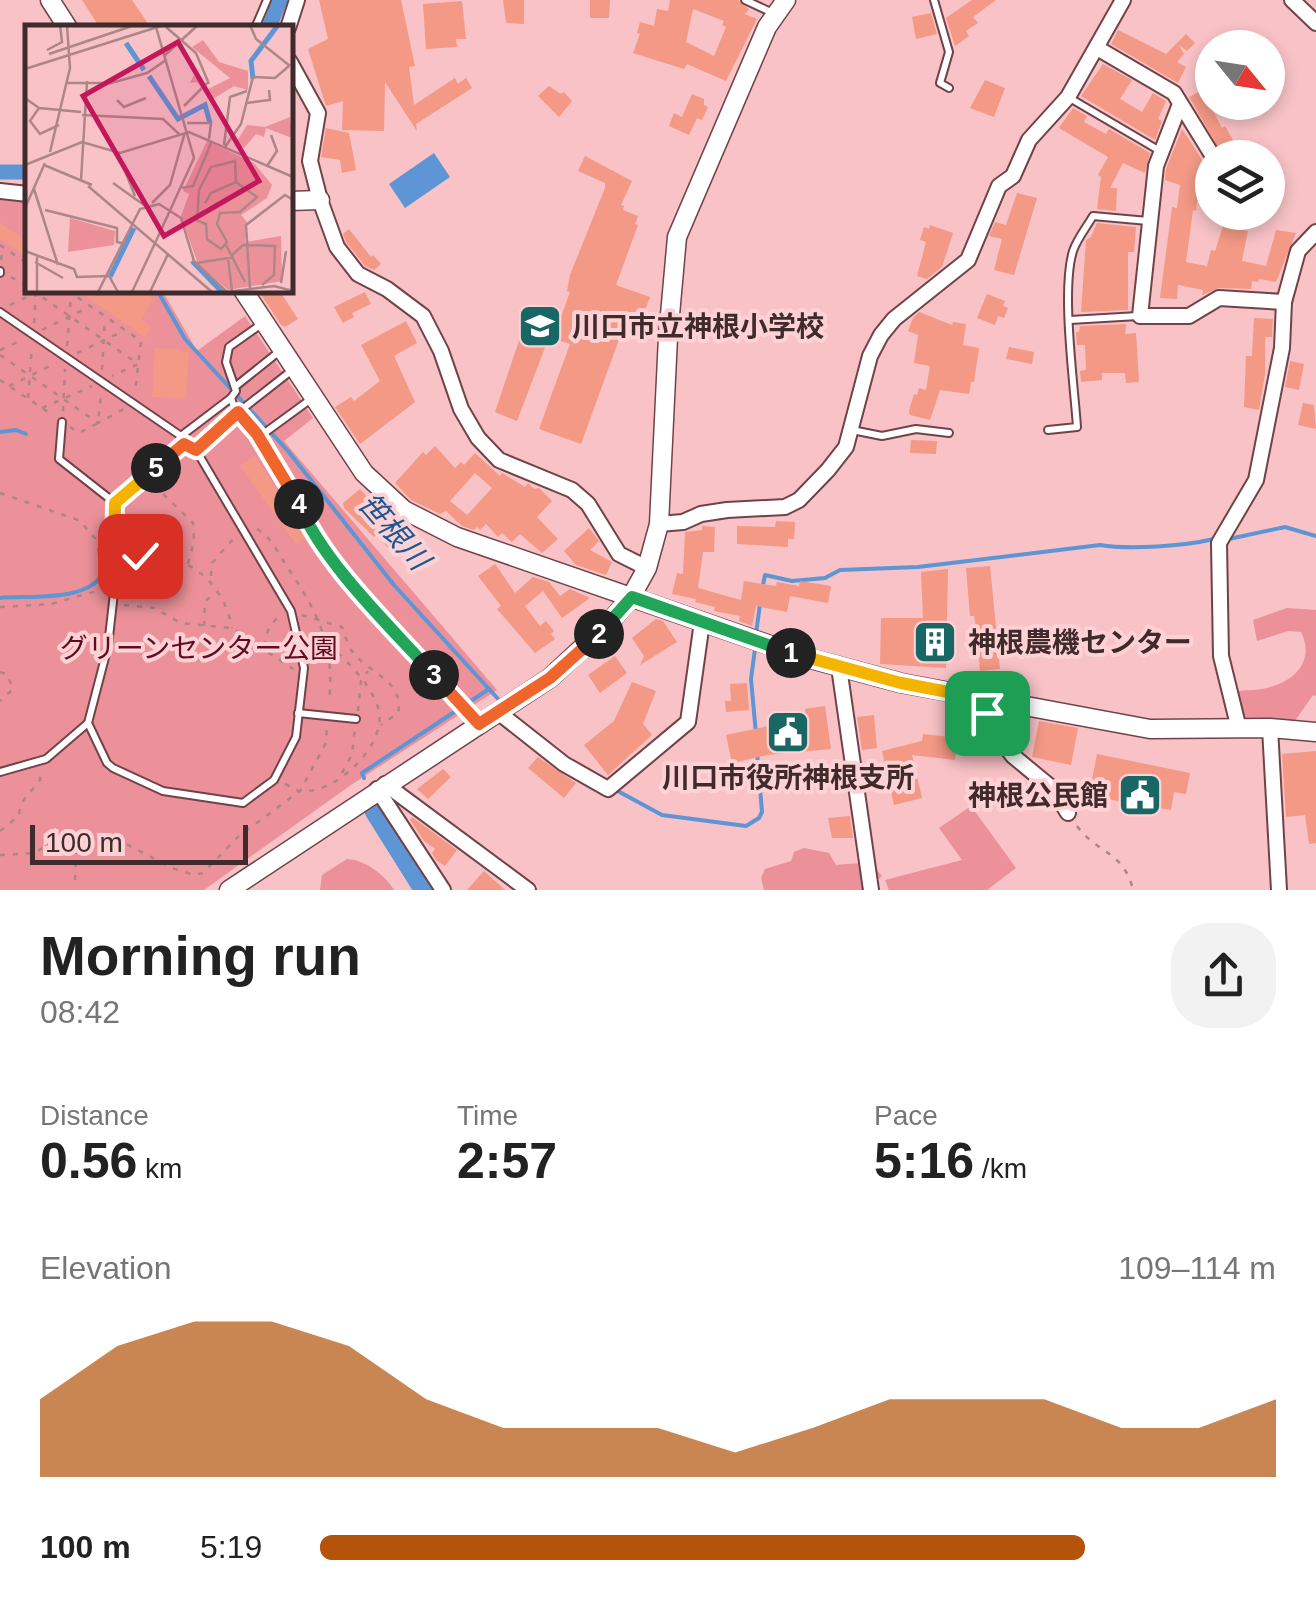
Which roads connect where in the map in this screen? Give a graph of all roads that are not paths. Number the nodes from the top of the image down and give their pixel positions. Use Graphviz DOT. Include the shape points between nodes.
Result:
graph roads {
  1 [pos="50,0"];
  2 [pos="267,0"];
  3 [pos="296,0"];
  4 [pos="745,0"];
  5 [pos="934,0"];
  6 [pos="1122,0"];
  7 [pos="1292,0"];
  8 [pos="780,7"];
  9 [pos="1316,23"];
  10 [pos="66,25"];
  11 [pos="256,25"];
  12 [pos="289,25"];
  13 [pos="1097,48"];
  14 [pos="292,66"];
  15 [pos="948,88"];
  16 [pos="1068,96"];
  17 [pos="1180,104"];
  18 [pos="1203,140"];
  19 [pos="1161,152"];
  20 [pos="0,191"];
  21 [pos="25,194"];
  22 [pos="320,200"];
  23 [pos="292,201"];
  24 [pos="1148,221"];
  25 [pos="1316,232"];
  26 [pos="244,292"];
  27 [pos="1284,302"];
  28 [pos="0,311"];
  29 [pos="1140,316"];
  30 [pos="1070,320"];
  31 [pos="264,322"];
  32 [pos="281,350"];
  33 [pos="294,369"];
  34 [pos="236,386"];
  35 [pos="231,398"];
  36 [pos="312,398"];
  37 [pos="238,412"];
  38 [pos="62,422"];
  39 [pos="851,430"];
  40 [pos="1048,430"];
  41 [pos="950,432"];
  42 [pos="259,438"];
  43 [pos="183,440"];
  44 [pos="196,450"];
  45 [pos="115,503"];
  46 [pos="659,524"];
  47 [pos="648,568"];
  48 [pos="632,597"];
  49 [pos="702,622"];
  50 [pos="838,667"];
  51 [pos="990,700"];
  52 [pos="498,712"];
  53 [pos="298,713"];
  54 [pos="356,719"];
  55 [pos="88,723"];
  56 [pos="479,724"];
  57 [pos="1239,728"];
  58 [pos="1270,728"];
  59 [pos="1316,732"];
  60 [pos="0,772"];
  61 [pos="381,787"];
  62 [pos="1068,813"];
  63 [pos="229,890"];
  64 [pos="443,890"];
  65 [pos="528,890"];
  66 [pos="871,890"];
  67 [pos="1279,890"];
  1 -- 10 [label="street"];
  2 -- 11 [label="lane"];
  3 -- 12 [label="street"];
  4 -- 8 [label="lane"];
  5 -- 15 [label="lane" via="949,52 940,83"];
  6 -- 13 [label="street"];
  7 -- 9 [label="street"];
  8 -- 46 [label="street" via="678,237"];
  13 -- 16 [label="street"];
  13 -- 17 [label="street" via="1174,92"];
  14 -- 22 [label="street" via="318,112 310,160"];
  16 -- 19 [label="lane"];
  16 -- 39 [label="street" via="1029,140 1013,176 999,186 968,260 881,336"];
  17 -- 18 [label="street"];
  17 -- 19 [label="street"];
  19 -- 24 [label="street"];
  20 -- 21 [label="street"];
  22 -- 23 [label="street"];
  22 -- 47 [label="street" via="337,247 358,274 423,316 478,438 499,460 572,490 619,554"];
  24 -- 29 [label="street"];
  24 -- 30 [label="lane" via="1093,216 1070,263"];
  25 -- 27 [label="street" via="1298,251"];
  26 -- 31 [label="street"];
  27 -- 29 [label="street" via="1219,298 1188,316"];
  27 -- 57 [label="street" via="1282,348 1256,480 1219,543 1221,656"];
  28 -- 43 [label="lane"];
  29 -- 30 [label="lane"];
  30 -- 40 [label="lane" via="1077,427"];
  31 -- 32 [label="street"];
  31 -- 34 [label="lane" via="229,347 226,362"];
  32 -- 33 [label="street"];
  32 -- 34 [label="lane"];
  33 -- 36 [label="street"];
  33 -- 37 [label="lane"];
  34 -- 35 [label="lane"];
  35 -- 37 [label="lane"];
  35 -- 43 [label="lane"];
  36 -- 42 [label="lane"];
  36 -- 48 [label="street" via="364,473 404,510 456,537"];
  37 -- 42 [label="lane"];
  37 -- 44 [label="lane"];
  38 -- 45 [label="lane" via="59,459"];
  39 -- 41 [label="lane" via="882,436"];
  39 -- 46 [label="street" via="828,470 785,507"];
  42 -- 56 [label="lane" via="320,542"];
  43 -- 44 [label="lane"];
  43 -- 45 [label="lane"];
  44 -- 53 [label="lane" via="290,609 304,668"];
  45 -- 55 [label="lane" via="108,646"];
  46 -- 47 [label="street"];
  47 -- 48 [label="street"];
  48 -- 49 [label="street"];
  48 -- 52 [label="street" via="578,654"];
  49 -- 50 [label="street"];
  49 -- 52 [label="street" via="688,722 608,790"];
  50 -- 51 [label="street"];
  50 -- 66 [label="street"];
  51 -- 57 [label="street" via="1150,729"];
  51 -- 62 [label="street" via="988,722"];
  52 -- 56 [label="street"];
  53 -- 54 [label="lane"];
  53 -- 55 [label="lane" via="296,737 274,780 238,804 163,791 107,764"];
  55 -- 60 [label="lane" via="55,753"];
  56 -- 61 [label="street"];
  57 -- 58 [label="street"];
  58 -- 59 [label="street"];
  58 -- 67 [label="street"];
  61 -- 63 [label="street"];
  61 -- 64 [label="street"];
  61 -- 65 [label="street"];
}
